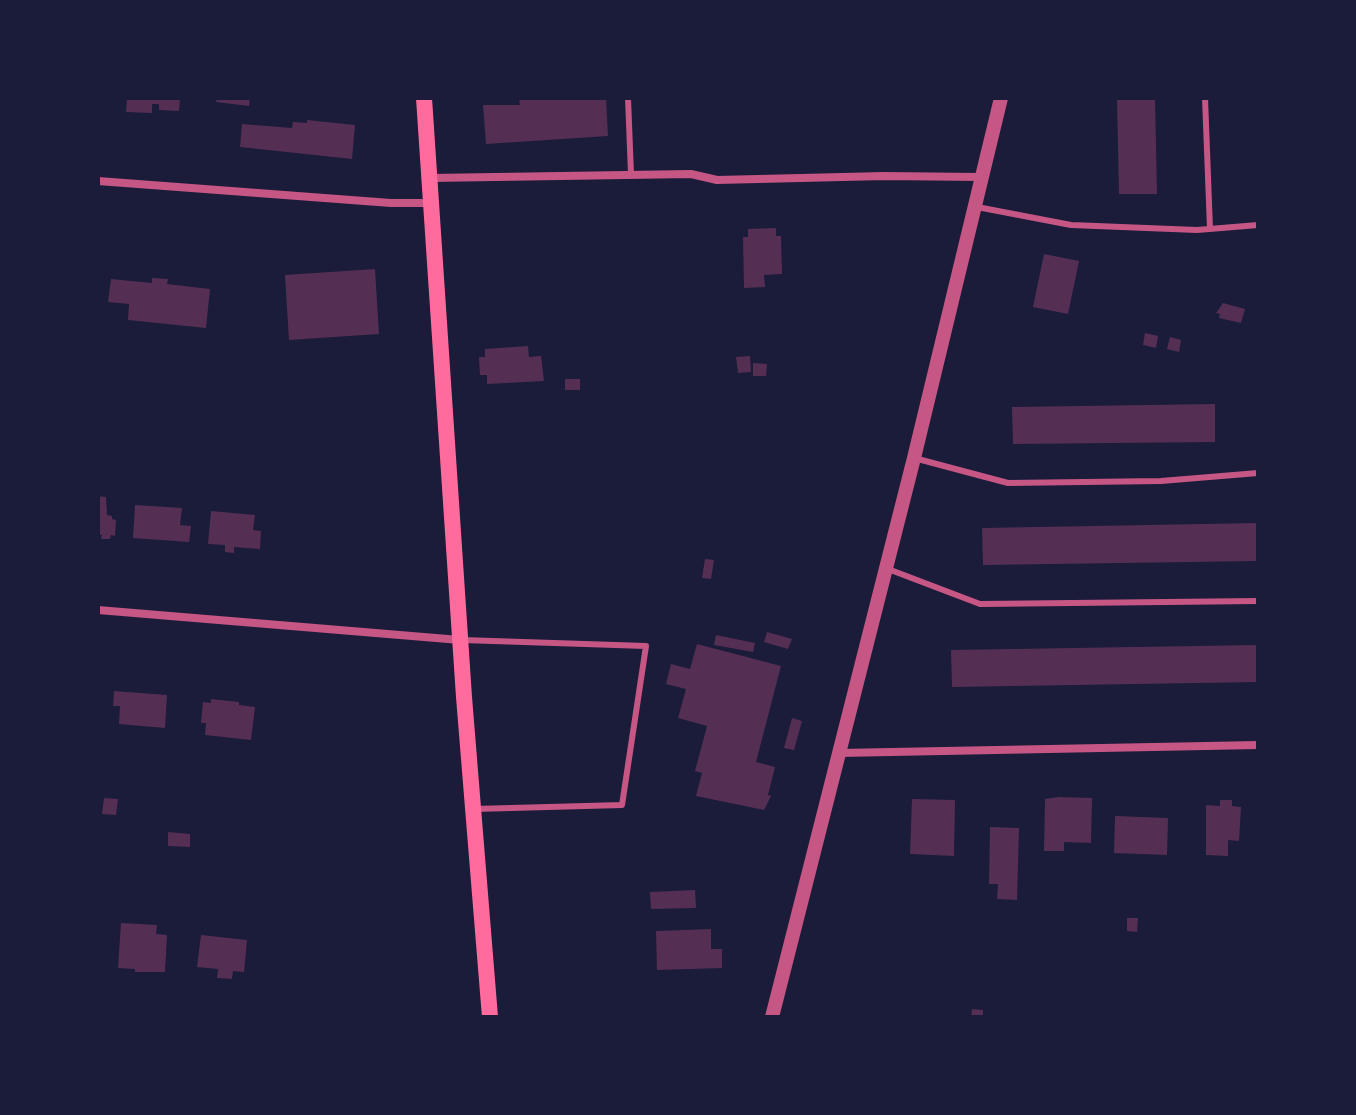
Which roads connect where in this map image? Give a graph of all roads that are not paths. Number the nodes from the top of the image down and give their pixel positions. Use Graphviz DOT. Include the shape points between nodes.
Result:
graph roads {
  1 [pos="424,98"];
  2 [pos="628,98"];
  3 [pos="1001,98"];
  4 [pos="1205,98"];
  5 [pos="631,174"];
  6 [pos="981,177"];
  7 [pos="430,178"];
  8 [pos="98,181"];
  9 [pos="431,203"];
  10 [pos="973,206"];
  11 [pos="1258,225"];
  12 [pos="1210,229"];
  13 [pos="914,458"];
  14 [pos="1258,473"];
  15 [pos="885,568"];
  16 [pos="1258,601"];
  17 [pos="98,610"];
  18 [pos="461,640"];
  19 [pos="1258,745"];
  20 [pos="837,753"];
  21 [pos="474,809"];
  22 [pos="490,1017"];
  23 [pos="772,1017"];
  1 -- 7 [label="main road"];
  2 -- 5 [label="lane"];
  3 -- 6 [label="street"];
  4 -- 12 [label="lane"];
  5 -- 6 [label="street" via="691,174 717,180"];
  5 -- 7 [label="street"];
  6 -- 10 [label="street"];
  7 -- 9 [label="main road"];
  8 -- 9 [label="street"];
  9 -- 18 [label="main road"];
  10 -- 12 [label="lane" via="1071,225"];
  10 -- 13 [label="street"];
  11 -- 12 [label="lane"];
  13 -- 14 [label="lane" via="1008,483 1161,481"];
  13 -- 15 [label="street"];
  15 -- 16 [label="lane" via="980,604"];
  15 -- 20 [label="street"];
  17 -- 18 [label="street"];
  18 -- 21 [label="main road"];
  18 -- 21 [label="lane" via="646,646 622,805"];
  19 -- 20 [label="street"];
  20 -- 23 [label="street"];
  21 -- 22 [label="main road"];
}
